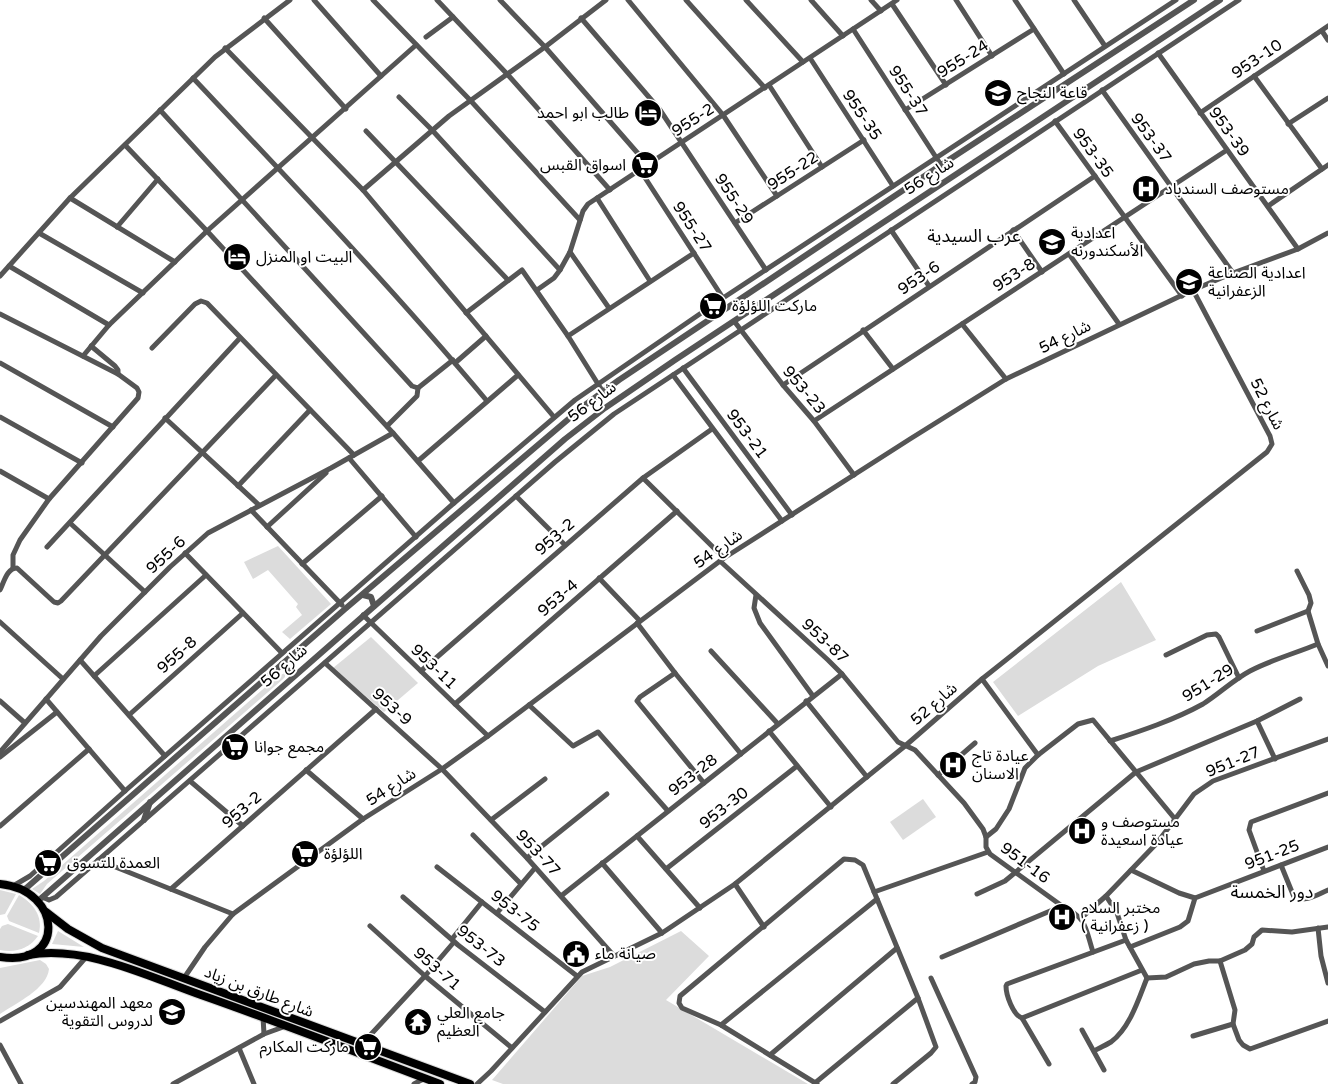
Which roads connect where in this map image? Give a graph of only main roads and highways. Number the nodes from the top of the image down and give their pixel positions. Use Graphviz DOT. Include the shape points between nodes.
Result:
graph roads {
  1 [pos="0,884"];
  2 [pos="46,912"];
  3 [pos="28,955"];
  4 [pos="2,958"];
  5 [pos="440,1084"];
  6 [pos="470,1084"];
  1 -- 2 [label="main road, شارع طارق بن زياد" via="24,890 40,899"];
  2 -- 3 [label="main road" via="49,922 47,938"];
  2 -- 6 [label="main road, شارع طارق بن زياد" via="102,948"];
  3 -- 4 [label="main road, شارع طارق بن زياد"];
  3 -- 5 [label="main road, شارع طارق بن زياد" via="87,956 263,1016"];
}
